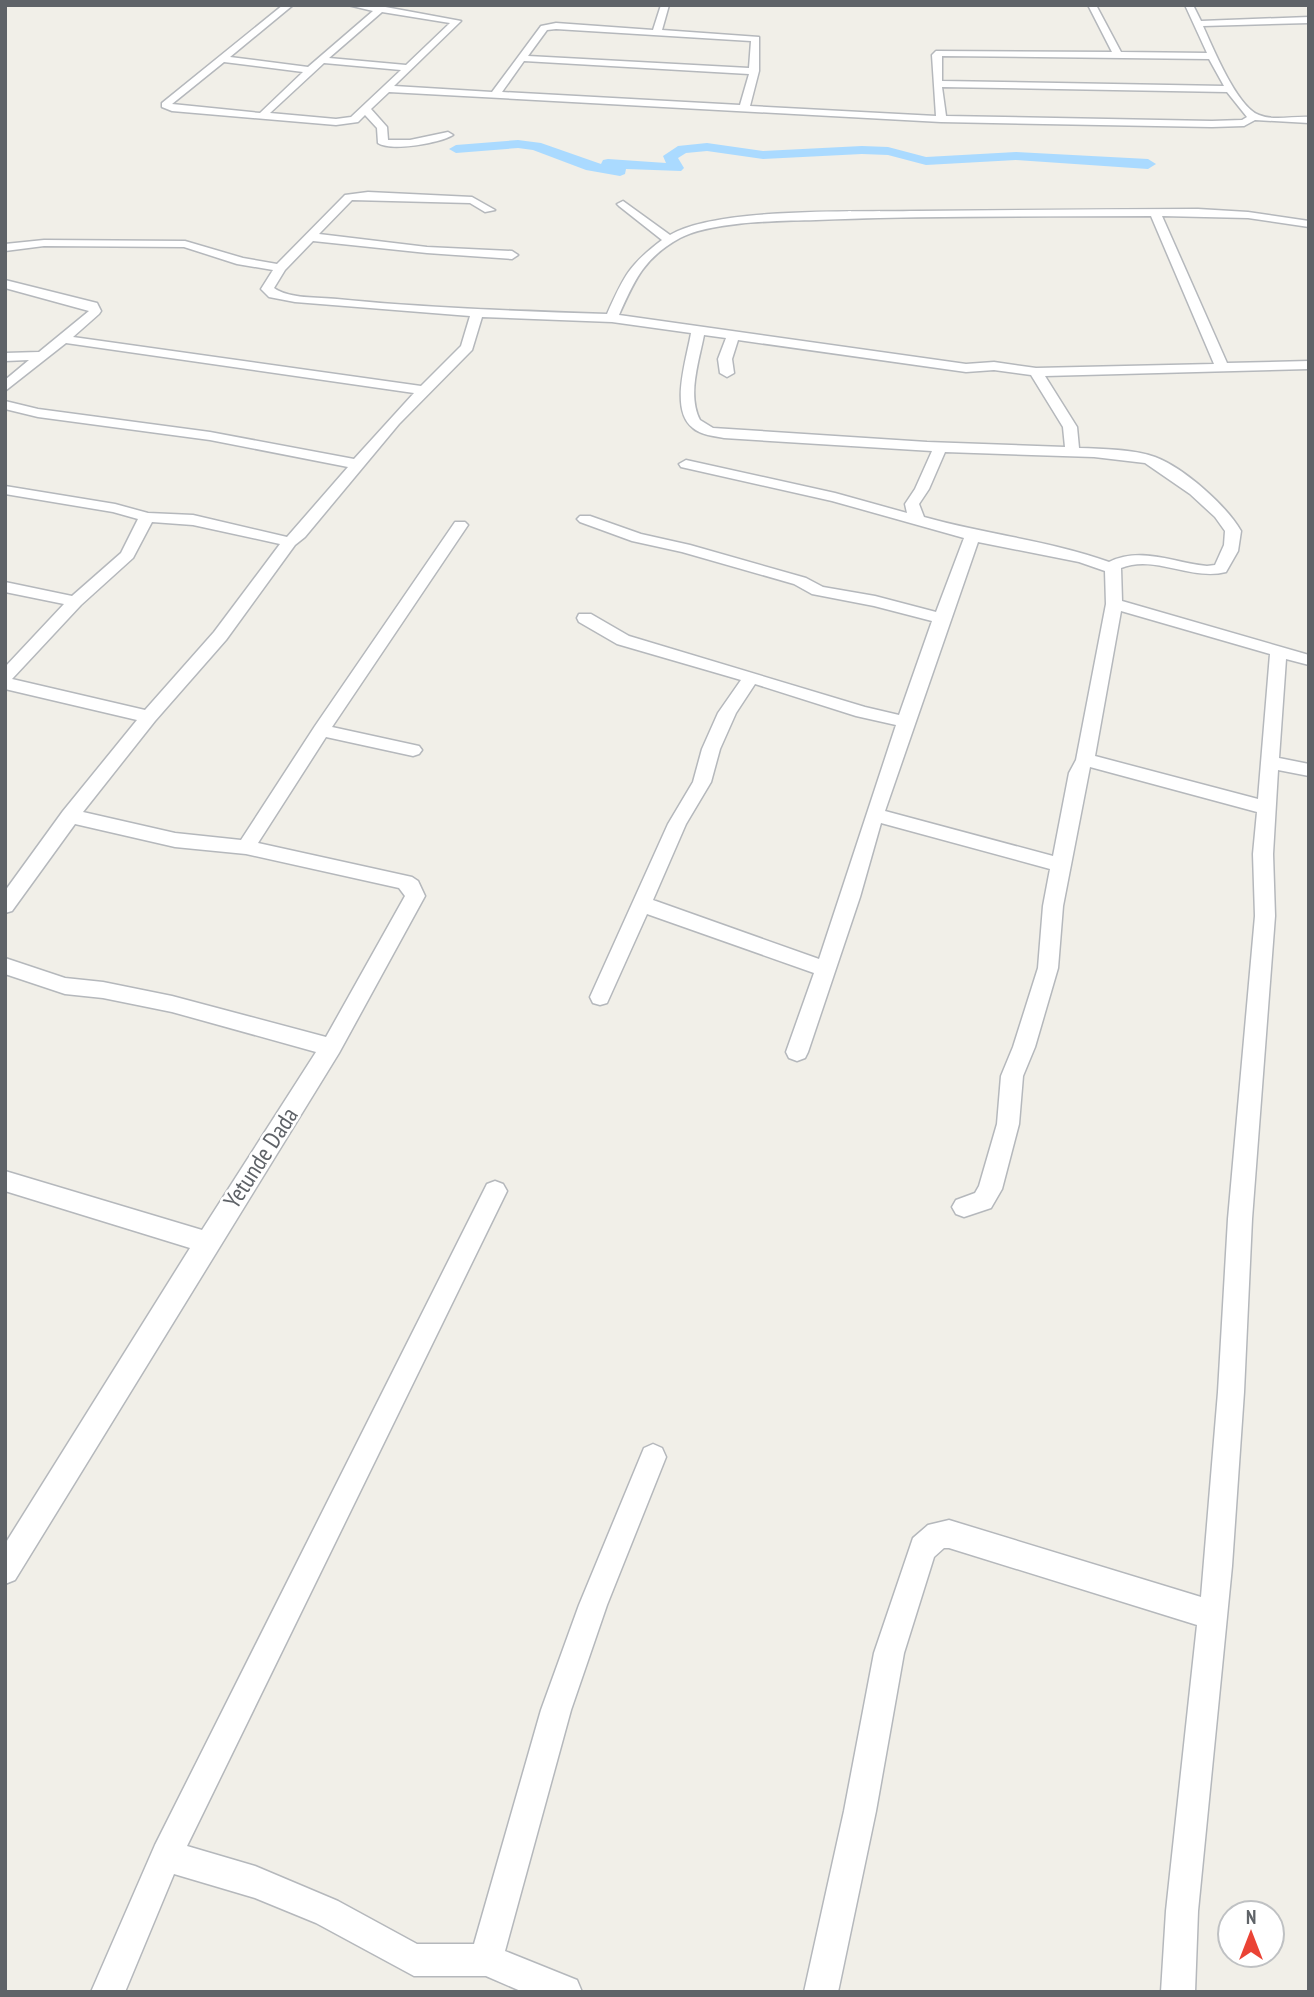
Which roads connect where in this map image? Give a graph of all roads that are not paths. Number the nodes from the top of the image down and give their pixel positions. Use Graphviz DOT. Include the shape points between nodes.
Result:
graph roads {
  1 [pos="289,5"];
  2 [pos="352,5"];
  3 [pos="665,5"];
  4 [pos="1092,5"];
  5 [pos="1189,5"];
  6 [pos="380,9"];
  7 [pos="1309,20"];
  8 [pos="1293,22"];
  9 [pos="1197,24"];
  10 [pos="1301,29"];
  11 [pos="657,31"];
  12 [pos="1118,55"];
  13 [pos="1212,56"];
  14 [pos="522,58"];
  15 [pos="223,59"];
  16 [pos="322,60"];
  17 [pos="410,68"];
  18 [pos="311,70"];
  19 [pos="754,71"];
  20 [pos="937,83"];
  21 [pos="388,89"];
  22 [pos="1231,89"];
  23 [pos="494,96"];
  24 [pos="744,109"];
  25 [pos="366,110"];
  26 [pos="264,114"];
  27 [pos="1254,117"];
  28 [pos="941,119"];
  29 [pos="1309,120"];
  30 [pos="448,135"];
  31 [pos="623,204"];
  32 [pos="489,211"];
  33 [pos="1156,212"];
  34 [pos="1309,224"];
  35 [pos="311,237"];
  36 [pos="669,240"];
  37 [pos="5,248"];
  38 [pos="512,255"];
  39 [pos="280,268"];
  40 [pos="5,284"];
  41 [pos="478,313"];
  42 [pos="612,318"];
  43 [pos="698,331"];
  44 [pos="733,335"];
  45 [pos="63,339"];
  46 [pos="42,356"];
  47 [pos="5,357"];
  48 [pos="1221,365"];
  49 [pos="1309,365"];
  50 [pos="1036,372"];
  51 [pos="727,373"];
  52 [pos="5,387"];
  53 [pos="422,390"];
  54 [pos="5,405"];
  55 [pos="940,447"];
  56 [pos="1073,453"];
  57 [pos="356,464"];
  58 [pos="685,464"];
  59 [pos="5,490"];
  60 [pos="147,517"];
  61 [pos="585,519"];
  62 [pos="917,519"];
  63 [pos="460,525"];
  64 [pos="973,536"];
  65 [pos="290,542"];
  66 [pos="1113,569"];
  67 [pos="5,587"];
  68 [pos="75,602"];
  69 [pos="1114,604"];
  70 [pos="585,618"];
  71 [pos="943,619"];
  72 [pos="1278,653"];
  73 [pos="1309,660"];
  74 [pos="5,677"];
  75 [pos="751,677"];
  76 [pos="5,684"];
  77 [pos="149,717"];
  78 [pos="906,722"];
  79 [pos="321,730"];
  80 [pos="413,750"];
  81 [pos="1085,760"];
  82 [pos="1269,762"];
  83 [pos="1309,770"];
  84 [pos="1266,808"];
  85 [pos="874,815"];
  86 [pos="70,816"];
  87 [pos="246,847"];
  88 [pos="1061,865"];
  89 [pos="641,904"];
  90 [pos="5,906"];
  91 [pos="5,966"];
  92 [pos="825,969"];
  93 [pos="600,997"];
  94 [pos="331,1047"];
  95 [pos="797,1052"];
  96 [pos="5,1181"];
  97 [pos="495,1191"];
  98 [pos="964,1207"];
  99 [pos="207,1242"];
  100 [pos="653,1457"];
  101 [pos="5,1570"];
  102 [pos="1212,1615"];
  103 [pos="166,1856"];
  104 [pos="486,1960"];
  105 [pos="108,1992"];
  106 [pos="565,1992"];
  107 [pos="821,1992"];
  108 [pos="1178,1992"];
  1 -- 15 [label="street"];
  2 -- 6 [label="street"];
  3 -- 11 [label="street"];
  4 -- 12 [label="street"];
  5 -- 9 [label="street"];
  6 -- 16 [label="street"];
  6 -- 17 [label="street" via="457,21"];
  7 -- 8 [label="street"];
  8 -- 9 [label="street"];
  8 -- 10 [label="street"];
  9 -- 13 [label="street"];
  11 -- 14 [label="street" via="548,27"];
  11 -- 19 [label="street" via="754,37"];
  12 -- 13 [label="street"];
  12 -- 20 [label="street" via="939,53"];
  13 -- 22 [label="street"];
  14 -- 19 [label="street"];
  14 -- 23 [label="street"];
  15 -- 18 [label="street"];
  15 -- 26 [label="street" via="165,105"];
  16 -- 17 [label="street"];
  16 -- 18 [label="street"];
  17 -- 21 [label="street"];
  18 -- 26 [label="street"];
  19 -- 24 [label="street"];
  20 -- 22 [label="street"];
  20 -- 28 [label="street"];
  21 -- 23 [label="street"];
  21 -- 25 [label="street"];
  22 -- 27 [label="street"];
  23 -- 24 [label="street"];
  24 -- 28 [label="street"];
  25 -- 26 [label="street" via="354,120 342,122"];
  25 -- 30 [label="street" via="383,130 383,143"];
  27 -- 28 [label="street" via="1212,124"];
  27 -- 29 [label="street"];
  31 -- 36 [label="street"];
  32 -- 35 [label="street" via="472,200 354,195"];
  33 -- 34 [label="street" via="1222,212"];
  33 -- 36 [label="street" via="772,218 697,229"];
  33 -- 48 [label="street"];
  35 -- 38 [label="street"];
  35 -- 39 [label="street"];
  36 -- 42 [label="street" via="631,274"];
  37 -- 39 [label="street" via="44,243 185,244"];
  39 -- 41 [label="street" via="268,285 272,294"];
  40 -- 45 [label="street" via="93,306 96,311"];
  41 -- 42 [label="street"];
  41 -- 53 [label="street" via="467,347"];
  42 -- 43 [label="street"];
  43 -- 44 [label="street"];
  43 -- 55 [label="street" via="688,406 693,422 705,430"];
  44 -- 50 [label="street" via="889,359"];
  44 -- 51 [label="street" via="725,359"];
  45 -- 46 [label="street"];
  45 -- 53 [label="street"];
  46 -- 47 [label="street"];
  46 -- 52 [label="street"];
  48 -- 49 [label="street"];
  48 -- 50 [label="street"];
  50 -- 56 [label="street" via="1070,427"];
  53 -- 57 [label="street"];
  54 -- 57 [label="street"];
  55 -- 56 [label="street"];
  55 -- 62 [label="street" via="912,504"];
  56 -- 66 [label="street" via="1151,461 1217,511 1235,538 1220,569 1192,570 1127,559"];
  57 -- 65 [label="street"];
  58 -- 62 [label="street"];
  59 -- 60 [label="street"];
  60 -- 65 [label="street" via="192,520"];
  60 -- 68 [label="street" via="128,555"];
  61 -- 71 [label="street" via="637,538 800,581 818,591"];
  62 -- 64 [label="street"];
  63 -- 79 [label="street"];
  64 -- 66 [label="street" via="1083,558"];
  64 -- 71 [label="street"];
  65 -- 77 [label="street" via="220,636"];
  66 -- 69 [label="street"];
  67 -- 68 [label="street"];
  68 -- 74 [label="street"];
  69 -- 72 [label="street"];
  69 -- 81 [label="street"];
  70 -- 75 [label="street" via="623,640"];
  71 -- 78 [label="street"];
  72 -- 73 [label="street"];
  72 -- 82 [label="street"];
  75 -- 78 [label="street"];
  75 -- 89 [label="street" via="727,713 702,782 677,824"];
  76 -- 77 [label="street"];
  77 -- 86 [label="street"];
  78 -- 85 [label="street"];
  79 -- 80 [label="street"];
  79 -- 87 [label="street"];
  81 -- 84 [label="street"];
  81 -- 88 [label="street" via="1078,773"];
  82 -- 83 [label="street"];
  82 -- 84 [label="street"];
  84 -- 102 [label="street" via="1265,916"];
  85 -- 88 [label="street"];
  85 -- 92 [label="street"];
  86 -- 87 [label="street" via="176,839"];
  86 -- 90 [label="street"];
  87 -- 94 [label="street, Yetunde Dada" via="411,886 415,896"];
  88 -- 98 [label="street" via="1048,968 1012,1076 1004,1138 990,1189 983,1201"];
  89 -- 92 [label="street"];
  89 -- 93 [label="street"];
  91 -- 94 [label="street" via="65,986 173,1004"];
  92 -- 95 [label="street"];
  94 -- 99 [label="street, Yetunde Dada"];
  96 -- 99 [label="street"];
  97 -- 103 [label="street"];
  99 -- 101 [label="street, Yetunde Dada"];
  100 -- 104 [label="street" via="556,1710"];
  102 -- 107 [label="street" via="948,1534 938,1535 923,1548 890,1653"];
  102 -- 108 [label="street"];
  103 -- 104 [label="street" via="255,1882 327,1912 414,1960"];
  103 -- 105 [label="street"];
  104 -- 106 [label="street"];
}
